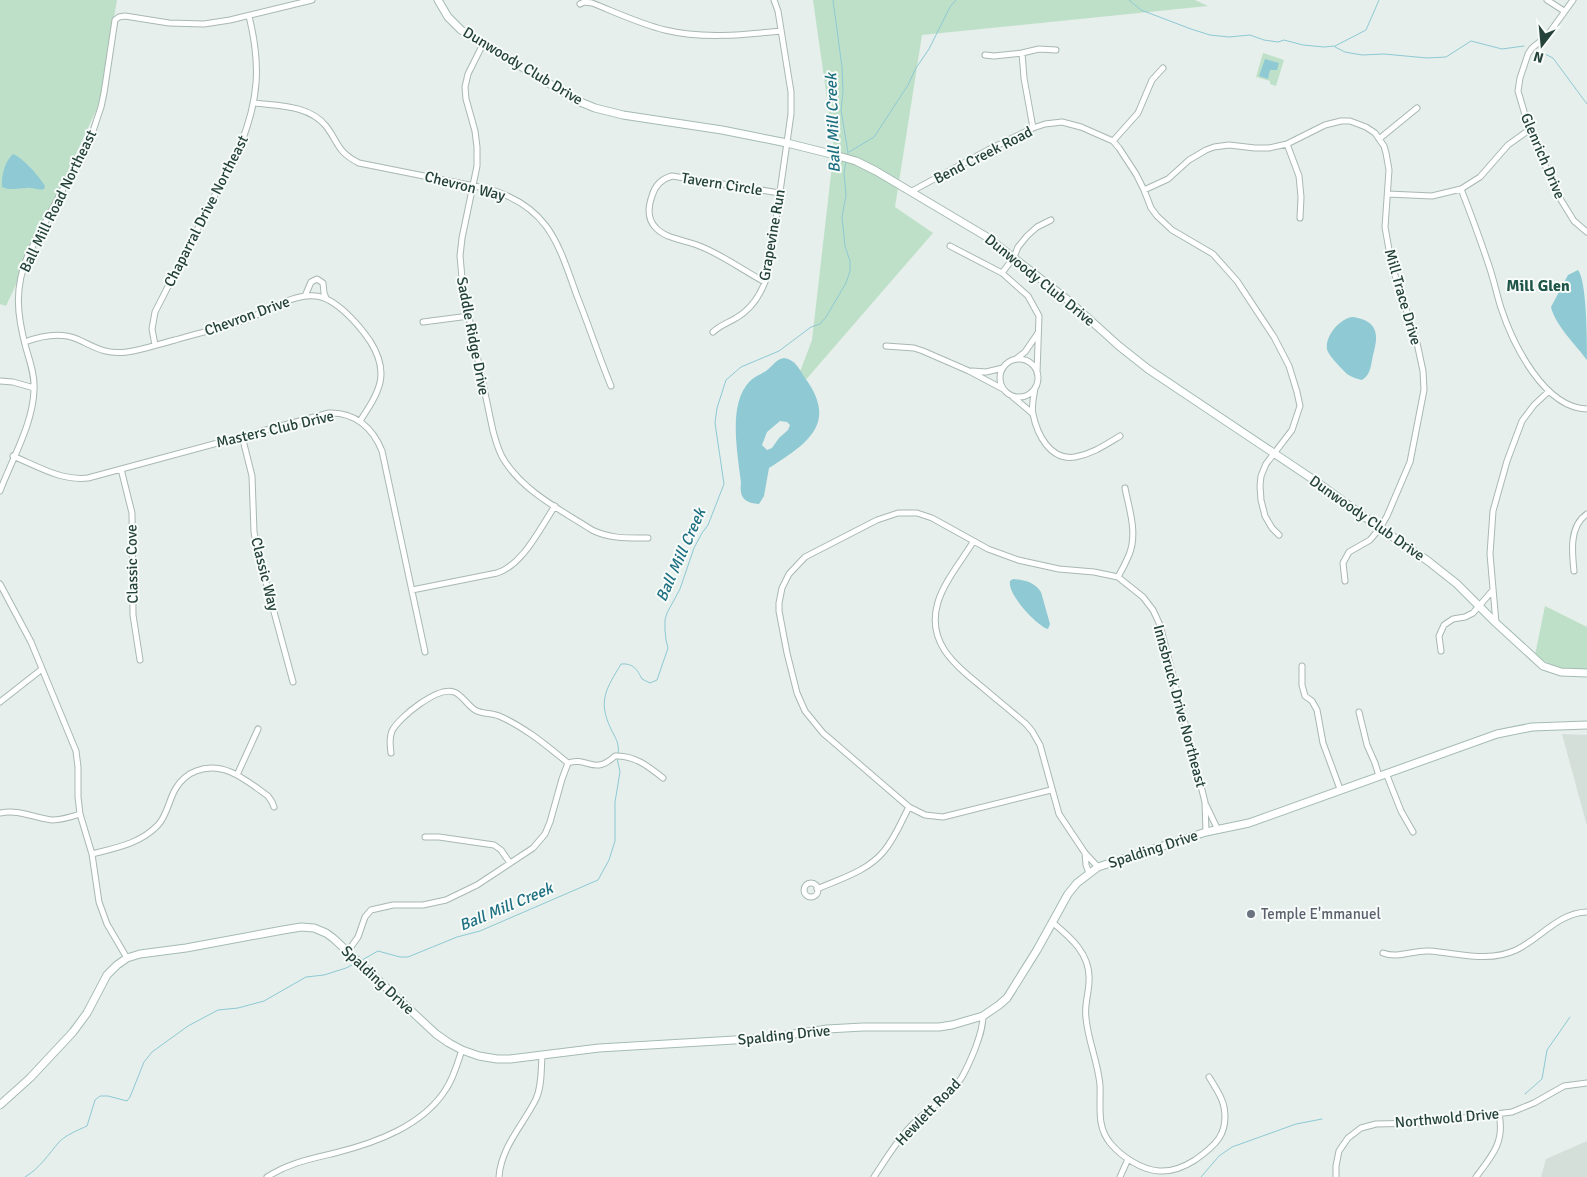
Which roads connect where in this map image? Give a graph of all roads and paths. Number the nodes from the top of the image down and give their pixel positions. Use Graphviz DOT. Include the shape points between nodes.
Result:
graph roads {
  1 [pos="312,0"];
  2 [pos="438,0"];
  3 [pos="774,0"];
  4 [pos="1547,0"];
  5 [pos="1573,0"];
  6 [pos="580,4"];
  7 [pos="1564,11"];
  8 [pos="249,16"];
  9 [pos="780,32"];
  10 [pos="483,44"];
  11 [pos="1056,50"];
  12 [pos="1022,53"];
  13 [pos="985,55"];
  14 [pos="1163,68"];
  15 [pos="254,103"];
  16 [pos="1418,108"];
  17 [pos="1033,128"];
  18 [pos="1529,130"];
  19 [pos="1379,139"];
  20 [pos="1113,141"];
  21 [pos="787,143"];
  22 [pos="1287,144"];
  23 [pos="473,185"];
  24 [pos="1461,189"];
  25 [pos="1144,190"];
  26 [pos="912,191"];
  27 [pos="780,193"];
  28 [pos="1388,194"];
  29 [pos="1300,218"];
  30 [pos="1052,220"];
  31 [pos="1587,232"];
  32 [pos="950,246"];
  33 [pos="1014,257"];
  34 [pos="1002,274"];
  35 [pos="765,282"];
  36 [pos="305,296"];
  37 [pos="326,298"];
  38 [pos="469,316"];
  39 [pos="423,322"];
  40 [pos="713,332"];
  41 [pos="1038,333"];
  42 [pos="25,342"];
  43 [pos="155,345"];
  44 [pos="886,346"];
  45 [pos="1015,360"];
  46 [pos="1003,368"];
  47 [pos="969,371"];
  48 [pos="1037,374"];
  49 [pos="0,381"];
  50 [pos="611,386"];
  51 [pos="34,388"];
  52 [pos="1035,388"];
  53 [pos="1003,389"];
  54 [pos="1548,392"];
  55 [pos="1012,396"];
  56 [pos="1587,409"];
  57 [pos="1032,413"];
  58 [pos="360,420"];
  59 [pos="242,436"];
  60 [pos="1120,436"];
  61 [pos="1273,454"];
  62 [pos="13,456"];
  63 [pos="121,469"];
  64 [pos="1125,488"];
  65 [pos="0,491"];
  66 [pos="555,506"];
  67 [pos="1587,514"];
  68 [pos="1380,528"];
  69 [pos="1279,535"];
  70 [pos="648,538"];
  71 [pos="972,542"];
  72 [pos="1574,571"];
  73 [pos="1118,577"];
  74 [pos="1346,581"];
  75 [pos="0,584"];
  76 [pos="412,590"];
  77 [pos="1493,590"];
  78 [pos="1478,605"];
  79 [pos="1496,623"];
  80 [pos="1441,651"];
  81 [pos="425,652"];
  82 [pos="140,660"];
  83 [pos="1302,666"];
  84 [pos="42,669"];
  85 [pos="1587,673"];
  86 [pos="293,682"];
  87 [pos="0,702"];
  88 [pos="1359,712"];
  89 [pos="1587,725"];
  90 [pos="258,729"];
  91 [pos="391,753"];
  92 [pos="568,763"];
  93 [pos="1386,774"];
  94 [pos="237,775"];
  95 [pos="1378,776"];
  96 [pos="663,778"];
  97 [pos="1340,789"];
  98 [pos="1051,790"];
  99 [pos="1205,802"];
  100 [pos="274,807"];
  101 [pos="909,807"];
  102 [pos="0,813"];
  103 [pos="80,814"];
  104 [pos="1218,830"];
  105 [pos="1206,832"];
  106 [pos="1413,832"];
  107 [pos="425,837"];
  108 [pos="1085,853"];
  109 [pos="92,854"];
  110 [pos="510,863"];
  111 [pos="1098,867"];
  112 [pos="1089,873"];
  113 [pos="817,889"];
  114 [pos="1587,912"];
  115 [pos="1052,922"];
  116 [pos="348,951"];
  117 [pos="1383,953"];
  118 [pos="127,958"];
  119 [pos="983,1016"];
  120 [pos="462,1050"];
  121 [pos="542,1056"];
  122 [pos="1209,1077"];
  123 [pos="1587,1083"];
  124 [pos="0,1105"];
  125 [pos="1499,1114"];
  126 [pos="1128,1159"];
  127 [pos="266,1177"];
  128 [pos="499,1177"];
  129 [pos="874,1177"];
  130 [pos="1120,1177"];
  131 [pos="1336,1177"];
  132 [pos="1476,1177"];
  1 -- 8 [label="street"];
  2 -- 10 [label="street, Dunwoody Club Drive" via="460,30"];
  3 -- 9 [label="street, Grapevine Run"];
  4 -- 7 [label="street"];
  5 -- 7 [label="street, Glenrich Drive"];
  6 -- 9 [label="street" via="592,3 662,29 691,34 722,36"];
  7 -- 18 [label="street, Glenrich Drive" via="1547,36 1532,48 1522,69 1518,91"];
  8 -- 15 [label="street, Chaparral Drive Northeast" via="257,58"];
  8 -- 42 [label="street, Ball Mill Road Northeast" via="190,24 116,18 97,120 20,276 18,307"];
  9 -- 21 [label="street, Grapevine Run" via="791,92"];
  10 -- 21 [label="street, Dunwoody Club Drive" via="595,108"];
  10 -- 23 [label="street, Saddle Ridge Drive" via="468,74 466,87 477,147"];
  11 -- 12 [label="street"];
  12 -- 13 [label="street"];
  12 -- 17 [label="street"];
  14 -- 20 [label="street" via="1152,80 1138,113"];
  15 -- 23 [label="street, Chevron Way" via="312,114 326,126 343,152 359,163"];
  15 -- 43 [label="street, Chaparral Drive Northeast" via="240,146 155,312 152,329"];
  16 -- 19 [label="street"];
  17 -- 20 [label="street, Bend Creek Road" via="1062,122"];
  17 -- 26 [label="street, Bend Creek Road"];
  18 -- 24 [label="street" via="1508,145 1480,176"];
  18 -- 31 [label="street, Glenrich Drive" via="1569,214"];
  19 -- 22 [label="street" via="1366,127 1341,120"];
  19 -- 28 [label="street, Mill Trace Drive" via="1386,153"];
  20 -- 25 [label="street"];
  21 -- 26 [label="street, Dunwoody Club Drive" via="856,162"];
  21 -- 27 [label="street, Grapevine Run"];
  22 -- 25 [label="street" via="1263,149 1230,145 1214,147 1189,160 1168,179"];
  22 -- 29 [label="street" via="1299,176"];
  23 -- 38 [label="street, Saddle Ridge Drive" via="460,256 461,280"];
  23 -- 50 [label="street, Chevron Way" via="516,200 538,217 553,236"];
  24 -- 28 [label="street" via="1432,196"];
  24 -- 54 [label="street" via="1502,310 1521,353"];
  25 -- 61 [label="street" via="1151,208 1164,223 1213,254 1229,271 1281,350 1300,406 1292,430"];
  26 -- 33 [label="street, Dunwoody Club Drive"];
  27 -- 35 [label="street, Grapevine Run"];
  27 -- 35 [label="street, Tavern Circle" via="672,176 658,182 649,206 651,221 661,233 704,247"];
  28 -- 68 [label="street, Mill Trace Drive" via="1385,227 1392,266 1417,342 1424,390 1410,462"];
  30 -- 33 [label="street" via="1027,236"];
  32 -- 34 [label="street"];
  33 -- 34 [label="street"];
  33 -- 61 [label="street, Dunwoody Club Drive" via="1148,369"];
  34 -- 41 [label="street" via="1028,296 1039,316"];
  35 -- 40 [label="street, Grapevine Run" via="748,309"];
  36 -- 37 [label="street, Chevron Drive"];
  36 -- 37 [label="street" via="311,282 317,279 323,283"];
  36 -- 43 [label="street, Chevron Drive" via="244,320"];
  37 -- 58 [label="street" via="342,309 368,338 380,362 379,390"];
  38 -- 39 [label="street"];
  38 -- 66 [label="street, Saddle Ridge Drive" via="501,455 522,483"];
  41 -- 45 [label="street"];
  41 -- 48 [label="street"];
  42 -- 43 [label="street, Chevron Drive" via="43,336 63,336 115,353"];
  42 -- 51 [label="street, Ball Mill Road Northeast"];
  44 -- 47 [label="street" via="914,348"];
  45 -- 46 [label="street"];
  45 -- 48 [label="street" via="1028,362"];
  46 -- 47 [label="street"];
  46 -- 53 [label="street" via="1000,378"];
  47 -- 53 [label="street"];
  48 -- 52 [label="street"];
  49 -- 51 [label="street"];
  51 -- 62 [label="street, Ball Mill Road Northeast" via="29,418"];
  52 -- 55 [label="street" via="1027,395"];
  52 -- 57 [label="street"];
  53 -- 55 [label="street"];
  54 -- 56 [label="street" via="1561,402"];
  54 -- 77 [label="street" via="1522,421 1493,510 1490,554"];
  55 -- 57 [label="street"];
  57 -- 60 [label="street" via="1043,441 1060,456 1073,458 1096,451"];
  58 -- 59 [label="street, Masters Club Drive" via="345,414 329,413"];
  58 -- 76 [label="street" via="374,434 382,451"];
  59 -- 63 [label="street, Masters Club Drive"];
  59 -- 86 [label="street, Classic Way" via="252,476 257,549"];
  61 -- 68 [label="street, Dunwoody Club Drive"];
  61 -- 69 [label="street" via="1261,476 1261,500 1265,516"];
  62 -- 63 [label="street, Masters Club Drive" via="72,478 88,478"];
  62 -- 65 [label="street, Ball Mill Road Northeast"];
  63 -- 82 [label="street, Classic Cove" via="132,513 133,615"];
  64 -- 73 [label="street" via="1133,538"];
  66 -- 70 [label="street, Saddle Ridge Drive" via="601,535"];
  66 -- 76 [label="street" via="521,558 509,568"];
  67 -- 72 [label="street" via="1580,520 1574,537"];
  68 -- 74 [label="street" via="1370,540 1349,552 1343,563"];
  68 -- 78 [label="street, Dunwoody Club Drive" via="1443,572"];
  71 -- 73 [label="street, Innsbruck Drive Northeast" via="1035,565"];
  71 -- 98 [label="street" via="939,600 936,618 939,638 954,664 1032,731 1040,745"];
  71 -- 101 [label="street, Innsbruck Drive Northeast" via="924,515 891,515 806,557 789,574 780,596 779,611 787,656 805,711 823,733"];
  73 -- 99 [label="street, Innsbruck Drive Northeast" via="1143,597 1160,625"];
  75 -- 84 [label="street"];
  76 -- 81 [label="street"];
  77 -- 78 [label="street"];
  77 -- 79 [label="street"];
  78 -- 79 [label="street, Dunwoody Club Drive"];
  78 -- 80 [label="street" via="1470,616 1453,619 1444,625 1439,636"];
  79 -- 85 [label="street, Dunwoody Club Drive" via="1543,666 1561,672"];
  83 -- 97 [label="street" via="1305,696 1317,710 1324,743"];
  84 -- 87 [label="street"];
  84 -- 103 [label="street" via="76,751"];
  88 -- 95 [label="street"];
  89 -- 93 [label="street, Spalding Drive" via="1537,726 1497,734"];
  90 -- 94 [label="street"];
  91 -- 92 [label="street" via="391,733 400,720 421,702 450,691 457,693 476,710 500,716 530,733"];
  92 -- 96 [label="street" via="576,761 599,766 619,755 643,762"];
  92 -- 110 [label="street" via="545,834 533,848"];
  93 -- 95 [label="street, Spalding Drive"];
  93 -- 106 [label="street"];
  94 -- 100 [label="street" via="268,796"];
  94 -- 109 [label="street" via="214,767 191,772 177,786 160,822 151,832 128,844"];
  95 -- 97 [label="street, Spalding Drive"];
  97 -- 104 [label="street, Spalding Drive" via="1249,823"];
  98 -- 101 [label="street, Innsbruck Drive Northeast" via="943,817 925,815"];
  98 -- 108 [label="street" via="1059,814"];
  99 -- 104 [label="street, Innsbruck Drive Northeast"];
  99 -- 105 [label="street, Innsbruck Drive Northeast"];
  101 -- 113 [label="street" via="890,844 877,858"];
  102 -- 103 [label="street" via="21,812 54,820"];
  103 -- 109 [label="street"];
  104 -- 105 [label="street, Spalding Drive"];
  105 -- 111 [label="street, Spalding Drive"];
  107 -- 110 [label="street" via="494,845"];
  108 -- 111 [label="street"];
  108 -- 112 [label="street"];
  109 -- 118 [label="street" via="102,912"];
  110 -- 116 [label="street" via="477,885 446,900 371,910"];
  111 -- 112 [label="street, Spalding Drive"];
  112 -- 115 [label="street, Spalding Drive" via="1068,894"];
  114 -- 117 [label="street" via="1561,919 1524,946 1504,954 1479,957 1429,951 1394,956"];
  115 -- 119 [label="street, Spalding Drive" via="1007,998"];
  115 -- 126 [label="street" via="1076,943 1086,963 1089,980 1086,1017 1098,1068 1101,1124 1110,1143"];
  116 -- 118 [label="street, Spalding Drive" via="326,933 301,927"];
  116 -- 120 [label="street, Spalding Drive" via="436,1034"];
  118 -- 124 [label="street, Spalding Drive" via="108,975 73,1032"];
  119 -- 121 [label="street, Spalding Drive" via="940,1027 827,1029 768,1038 599,1048"];
  119 -- 129 [label="street, Hewlett Road" via="978,1040 961,1079 911,1126"];
  120 -- 121 [label="street, Spalding Drive" via="497,1059"];
  120 -- 127 [label="street" via="445,1092 416,1120 377,1140 302,1160"];
  121 -- 128 [label="street" via="536,1097 504,1153"];
  122 -- 126 [label="street" via="1222,1098 1225,1116 1222,1132 1212,1148 1186,1165 1168,1171 1150,1170"];
  123 -- 125 [label="street, Northwold Drive" via="1564,1086 1521,1109"];
  125 -- 131 [label="street, Northwold Drive" via="1361,1128 1348,1138 1339,1152"];
  125 -- 132 [label="street" via="1501,1131 1497,1147"];
  126 -- 130 [label="street"];
}
